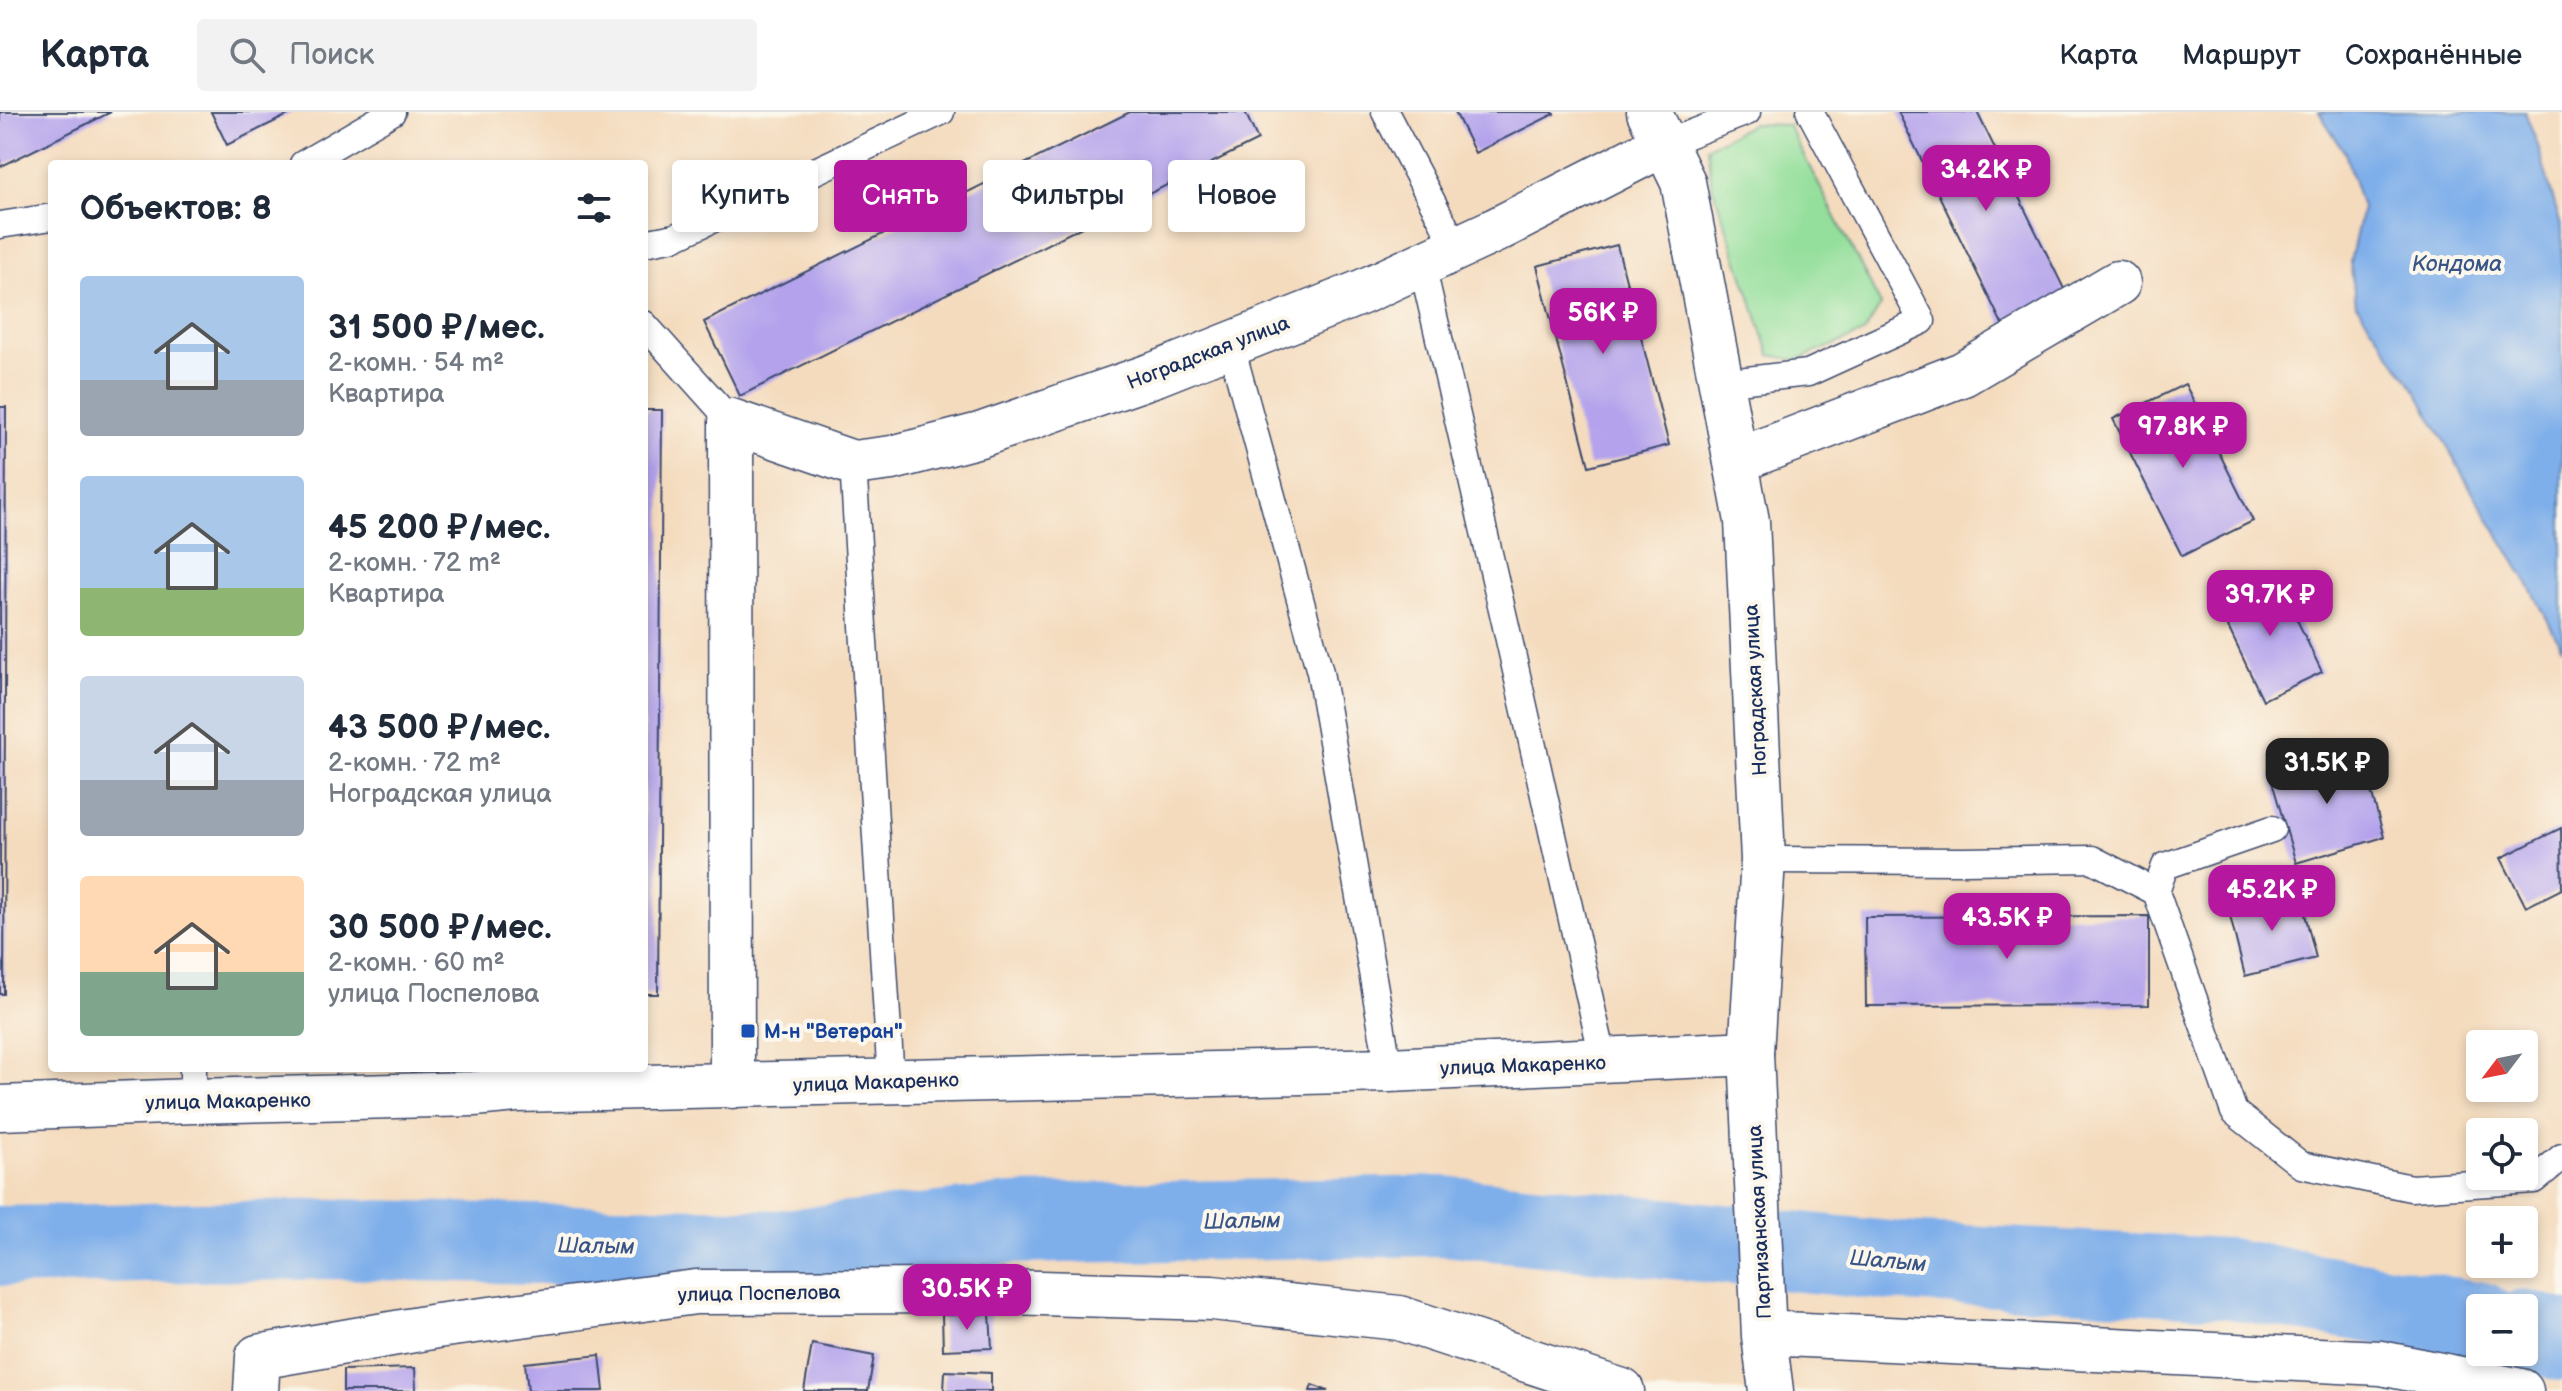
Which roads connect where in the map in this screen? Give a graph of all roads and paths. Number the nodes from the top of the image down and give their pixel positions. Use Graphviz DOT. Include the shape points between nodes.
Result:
graph roads {
  1 [pos="392,112"];
  2 [pos="941,112"];
  3 [pos="1385,112"];
  4 [pos="1747,112"];
  5 [pos="1810,112"];
  6 [pos="1657,128"];
  7 [pos="310,160"];
  8 [pos="48,218"];
  9 [pos="0,225"];
  10 [pos="648,242"];
  11 [pos="1440,257"];
  12 [pos="2118,283"];
  13 [pos="648,328"];
  14 [pos="1231,346"];
  15 [pos="1721,383"];
  16 [pos="731,421"];
  17 [pos="1736,461"];
  18 [pos="853,463"];
  19 [pos="2272,829"];
  20 [pos="1763,860"];
  21 [pos="2156,892"];
  22 [pos="1751,1053"];
  23 [pos="1604,1062"];
  24 [pos="1389,1070"];
  25 [pos="516,1079"];
  26 [pos="891,1081"];
  27 [pos="193,1084"];
  28 [pos="732,1086"];
  29 [pos="0,1108"];
  30 [pos="2562,1157"];
  31 [pos="1765,1333"];
  32 [pos="256,1391"];
  33 [pos="1622,1391"];
  34 [pos="1771,1391"];
  35 [pos="2521,1391"];
  1 -- 7 [label="lane"];
  2 -- 10 [label="lane" via="675,237"];
  3 -- 11 [label="lane"];
  4 -- 6 [label="lane"];
  5 -- 15 [label="lane" via="1922,321 1808,373"];
  6 -- 11 [label="street, Ноградская улица" via="1620,168"];
  6 -- 15 [label="street, Ноградская улица" via="1683,182"];
  8 -- 9 [label="lane"];
  11 -- 14 [label="street, Ноградская улица"];
  11 -- 23 [label="lane" via="1505,622"];
  12 -- 17 [label="street" via="1963,374"];
  13 -- 16 [label="lane"];
  14 -- 18 [label="street, Ноградская улица" via="980,435"];
  14 -- 24 [label="lane" via="1320,672"];
  15 -- 17 [label="street, Ноградская улица"];
  16 -- 18 [label="street, Ноградская улица"];
  16 -- 28 [label="street"];
  17 -- 20 [label="street, Ноградская улица" via="1747,521"];
  18 -- 26 [label="lane"];
  19 -- 21 [label="lane" via="2165,866"];
  20 -- 21 [label="lane" via="2092,859"];
  20 -- 22 [label="street, Ноградская улица"];
  21 -- 30 [label="lane" via="2234,1112 2301,1165 2411,1188 2534,1180"];
  22 -- 23 [label="street, улица Макаренко"];
  22 -- 31 [label="street, Партизанская улица"];
  23 -- 24 [label="street, улица Макаренко"];
  24 -- 26 [label="street, улица Макаренко"];
  25 -- 27 [label="street, улица Макаренко" via="474,1094"];
  25 -- 28 [label="street, улица Макаренко"];
  26 -- 28 [label="street, улица Макаренко"];
  27 -- 29 [label="street, улица Макаренко"];
  31 -- 34 [label="street, Партизанская улица"];
  31 -- 35 [label="street" via="2381,1363"];
  32 -- 33 [label="street, улица Поспелова" via="258,1357 437,1326 696,1292 944,1291 1212,1298 1399,1318"];
}
